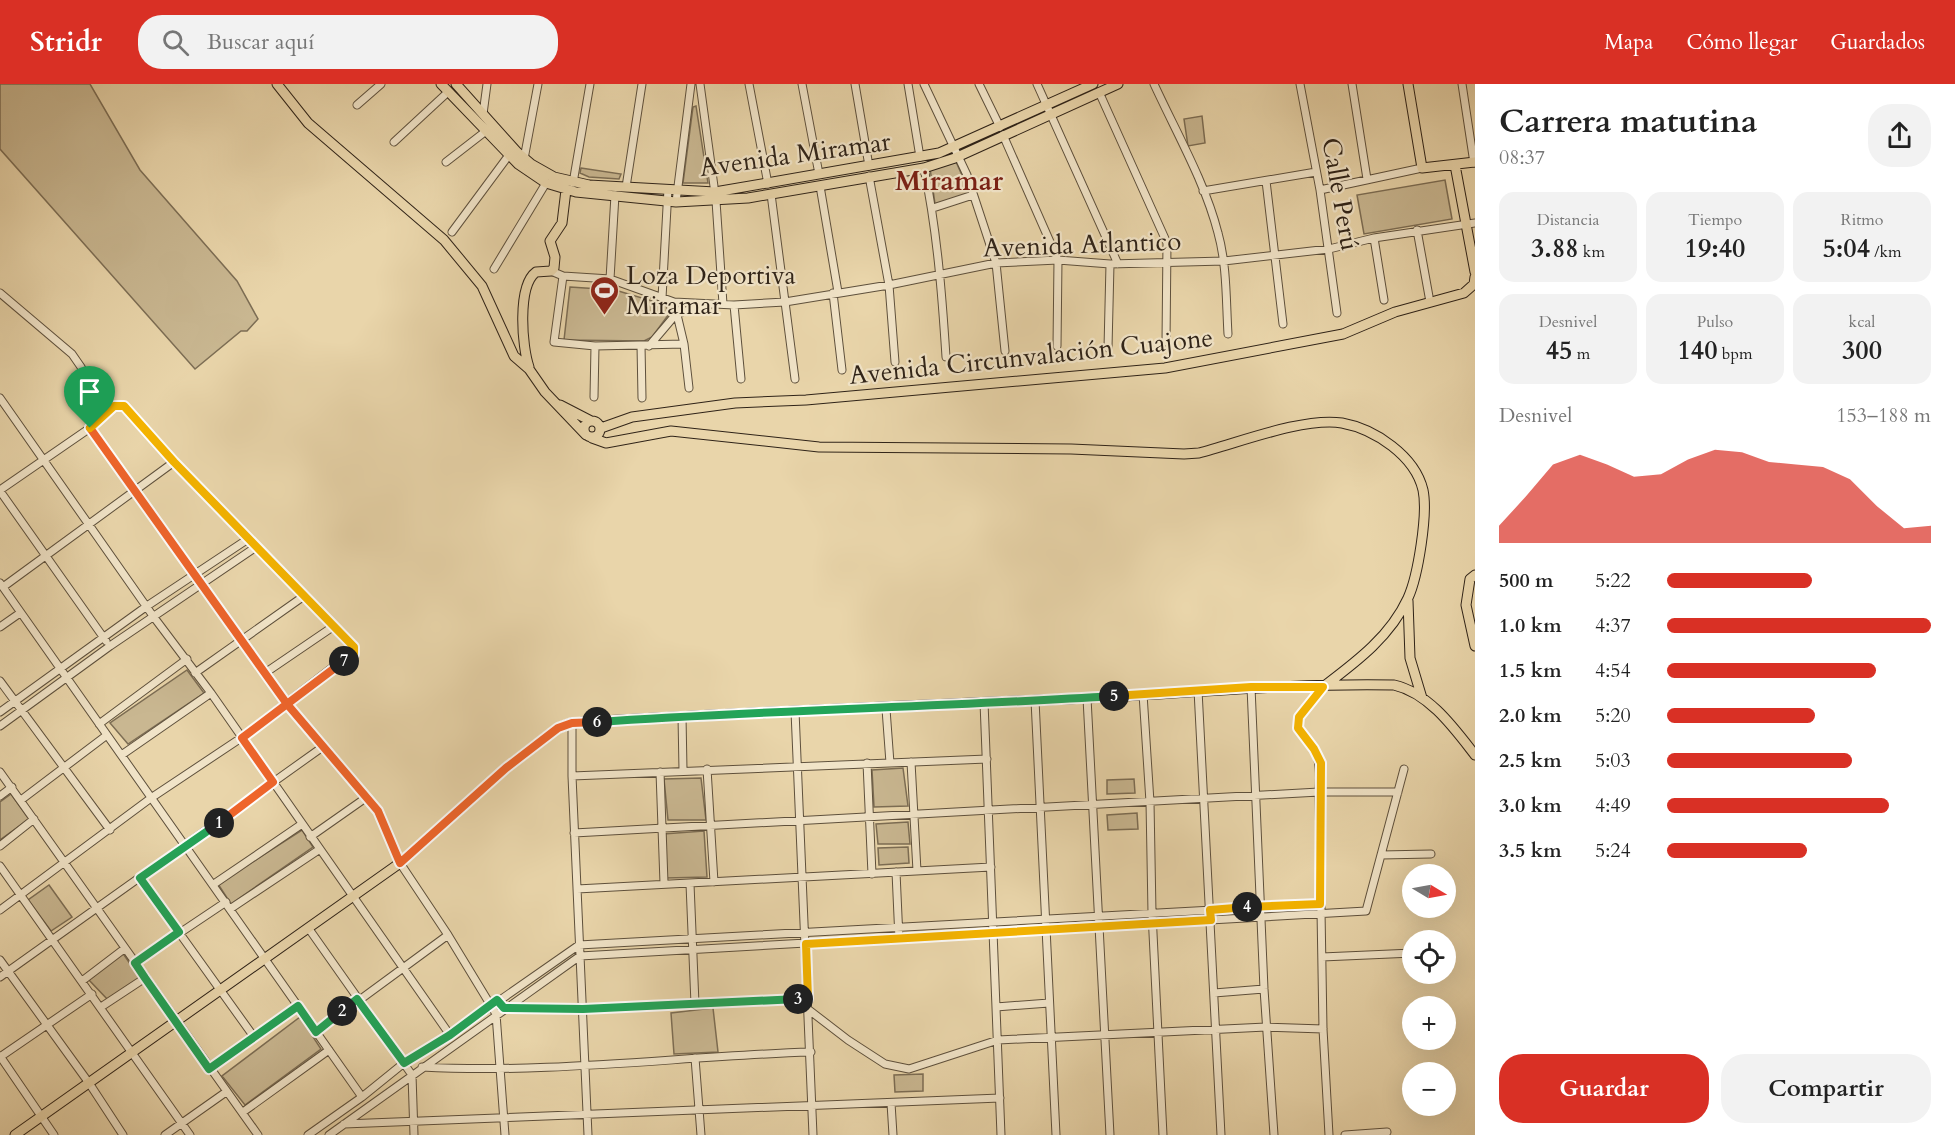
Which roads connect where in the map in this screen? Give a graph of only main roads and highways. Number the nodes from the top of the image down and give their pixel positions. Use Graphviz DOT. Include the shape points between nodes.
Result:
graph roads {
  1 [pos="277,84"];
  2 [pos="441,84"];
  3 [pos="456,84"];
  4 [pos="1118,84"];
  5 [pos="1408,84"];
  6 [pos="1096,88"];
  7 [pos="1002,131"];
  8 [pos="956,151"];
  9 [pos="1474,163"];
  10 [pos="1455,165"];
  11 [pos="869,171"];
  12 [pos="566,190"];
  13 [pos="716,196"];
  14 [pos="1470,224"];
  15 [pos="1474,258"];
  16 [pos="1475,280"];
  17 [pos="529,369"];
  18 [pos="552,401"];
  19 [pos="594,429"];
  20 [pos="1475,575"];
  21 [pos="1408,598"];
  22 [pos="1475,646"];
  23 [pos="1323,687"];
  24 [pos="1422,698"];
  25 [pos="1475,755"];
  26 [pos="15,1135"];
  1 -- 17 [label="main road" via="315,130 444,240 482,286 507,344"];
  2 -- 12 [label="main road, Avenida Miramar" via="524,170"];
  3 -- 13 [label="main road, Avenida Miramar" via="524,159 545,173 573,183"];
  4 -- 6 [label="main road, Avenida Miramar"];
  5 -- 10 [label="main road" via="1422,168"];
  6 -- 7 [label="main road, Avenida Miramar" via="1052,114"];
  6 -- 7 [label="main road, Avenida Miramar" via="1047,104"];
  7 -- 8 [label="main road, Avenida Miramar"];
  8 -- 11 [label="main road, Avenida Miramar"];
  8 -- 11 [label="main road, Avenida Miramar" via="924,168"];
  9 -- 10 [label="main road"];
  10 -- 14 [label="main road"];
  11 -- 13 [label="main road, Avenida Miramar" via="819,174"];
  11 -- 13 [label="main road, Avenida Miramar" via="820,186 771,194"];
  12 -- 13 [label="main road, Avenida Miramar" via="672,202"];
  12 -- 17 [label="main road" via="562,223 550,241 556,264 551,271 536,272 527,283 521,340"];
  14 -- 15 [label="main road"];
  15 -- 16 [label="main road"];
  16 -- 19 [label="main road, Avenida Circunvalación Cuajone" via="1464,293 1395,312 1343,334 1165,368 735,403 618,421"];
  17 -- 18 [label="main road"];
  18 -- 19 [label="main road"];
  18 -- 19 [label="main road"];
  19 -- 21 [label="main road" via="606,443 671,431 819,447 1184,454 1283,430 1343,423 1377,435 1394,448 1420,481 1424,502 1420,545"];
  20 -- 22 [label="main road" via="1466,605"];
  21 -- 23 [label="main road" via="1370,650"];
  21 -- 24 [label="main road" via="1410,658"];
  23 -- 24 [label="main road" via="1394,685"];
  23 -- 26 [label="main road" via="1251,687 572,723 558,728 506,768 400,863"];
  24 -- 25 [label="main road"];
}
